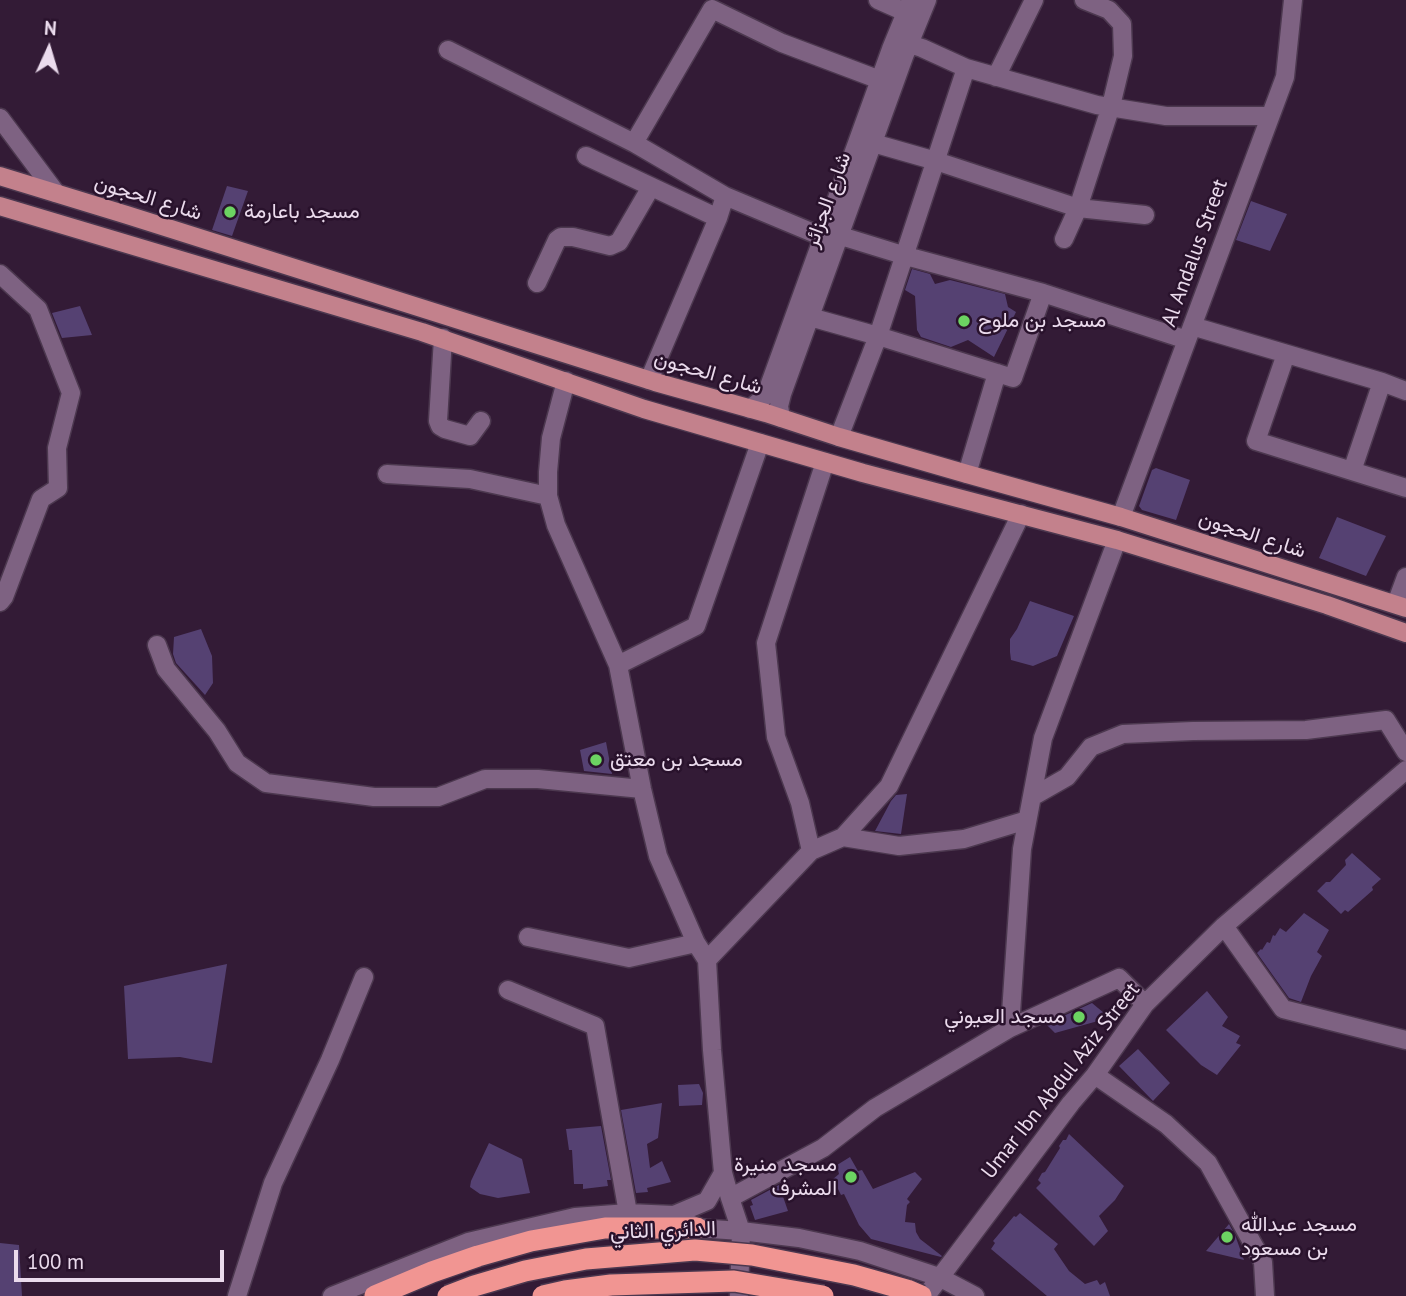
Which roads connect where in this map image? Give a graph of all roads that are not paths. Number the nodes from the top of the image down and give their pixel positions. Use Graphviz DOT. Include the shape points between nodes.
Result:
graph roads {
  1 [pos="878,0"];
  2 [pos="927,0"];
  3 [pos="1034,0"];
  4 [pos="1084,0"];
  5 [pos="1291,1"];
  6 [pos="908,6"];
  7 [pos="909,44"];
  8 [pos="448,50"];
  9 [pos="966,68"];
  10 [pos="996,77"];
  11 [pos="880,80"];
  12 [pos="1111,106"];
  13 [pos="1270,116"];
  14 [pos="0,118"];
  15 [pos="873,142"];
  16 [pos="634,143"];
  17 [pos="586,156"];
  18 [pos="936,161"];
  19 [pos="0,176"];
  20 [pos="651,187"];
  21 [pos="57,193"];
  22 [pos="725,196"];
  23 [pos="0,206"];
  24 [pos="1078,208"];
  25 [pos="1145,215"];
  26 [pos="718,218"];
  27 [pos="829,235"];
  28 [pos="1064,239"];
  29 [pos="906,256"];
  30 [pos="0,274"];
  31 [pos="537,283"];
  32 [pos="1043,293"];
  33 [pos="810,317"];
  34 [pos="1190,333"];
  35 [pos="878,336"];
  36 [pos="443,338"];
  37 [pos="1286,354"];
  38 [pos="998,373"];
  39 [pos="649,380"];
  40 [pos="566,382"];
  41 [pos="1382,382"];
  42 [pos="1406,391"];
  43 [pos="750,409"];
  44 [pos="781,418"];
  45 [pos="481,421"];
  46 [pos="839,437"];
  47 [pos="760,443"];
  48 [pos="825,462"];
  49 [pos="1352,471"];
  50 [pos="387,474"];
  51 [pos="967,474"];
  52 [pos="1406,488"];
  53 [pos="548,496"];
  54 [pos="1021,514"];
  55 [pos="1121,517"];
  56 [pos="1116,540"];
  57 [pos="1406,577"];
  58 [pos="0,602"];
  59 [pos="1401,606"];
  60 [pos="1406,633"];
  61 [pos="157,645"];
  62 [pos="618,665"];
  63 [pos="1406,752"];
  64 [pos="1404,777"];
  65 [pos="642,789"];
  66 [pos="1032,797"];
  67 [pos="1027,820"];
  68 [pos="843,837"];
  69 [pos="811,851"];
  70 [pos="1224,926"];
  71 [pos="528,937"];
  72 [pos="696,943"];
  73 [pos="707,960"];
  74 [pos="364,977"];
  75 [pos="508,990"];
  76 [pos="1145,1004"];
  77 [pos="1010,1028"];
  78 [pos="1406,1040"];
  79 [pos="1095,1075"];
  80 [pos="723,1173"];
  81 [pos="730,1198"];
  82 [pos="628,1213"];
  83 [pos="674,1215"];
  84 [pos="697,1228"];
  85 [pos="741,1231"];
  86 [pos="939,1277"];
  87 [pos="237,1296"];
  88 [pos="332,1296"];
  89 [pos="375,1296"];
  90 [pos="448,1296"];
  91 [pos="543,1296"];
  92 [pos="739,1296"];
  93 [pos="823,1296"];
  94 [pos="923,1296"];
  95 [pos="975,1296"];
  96 [pos="1265,1296"];
  1 -- 6 [label="street"];
  2 -- 7 [label="street, شارع الجزائر"];
  3 -- 10 [label="street"];
  4 -- 12 [label="street" via="1109,10 1122,24 1123,56"];
  5 -- 13 [label="street, Al Andalus Street" via="1285,77"];
  6 -- 11 [label="street, شارع الجزائر"];
  7 -- 9 [label="street"];
  7 -- 15 [label="street, شارع الجزائر"];
  8 -- 16 [label="street"];
  9 -- 10 [label="street"];
  9 -- 18 [label="street"];
  10 -- 12 [label="street"];
  11 -- 16 [label="street" via="782,43 712,9"];
  11 -- 27 [label="street, شارع الجزائر"];
  12 -- 13 [label="street" via="1166,116"];
  12 -- 24 [label="street"];
  13 -- 34 [label="street, Al Andalus Street"];
  14 -- 21 [label="street"];
  15 -- 18 [label="street"];
  15 -- 27 [label="street, شارع الجزائر"];
  16 -- 22 [label="street"];
  17 -- 20 [label="street"];
  18 -- 24 [label="street"];
  18 -- 29 [label="street"];
  19 -- 21 [label="main road, شارع الحجون"];
  20 -- 26 [label="street"];
  20 -- 31 [label="street" via="619,242 610,246 561,237"];
  21 -- 39 [label="main road, شارع الحجون"];
  22 -- 26 [label="street"];
  22 -- 27 [label="street"];
  23 -- 36 [label="main road, شارع الحجون"];
  24 -- 25 [label="street"];
  24 -- 28 [label="street"];
  26 -- 39 [label="street"];
  27 -- 29 [label="street"];
  27 -- 33 [label="street, شارع الجزائر"];
  27 -- 43 [label="street, شارع الجزائر" via="768,389"];
  29 -- 32 [label="street"];
  29 -- 35 [label="street"];
  30 -- 58 [label="street" via="37,309 71,393 57,448 58,488 41,499"];
  32 -- 34 [label="street"];
  32 -- 38 [label="street" via="1013,378"];
  33 -- 35 [label="street"];
  33 -- 44 [label="street, شارع الجزائر" via="780,400"];
  34 -- 37 [label="street"];
  34 -- 55 [label="street, Al Andalus Street"];
  35 -- 38 [label="street"];
  35 -- 46 [label="street"];
  36 -- 40 [label="main road, شارع الحجون"];
  36 -- 45 [label="street" via="440,426 470,436"];
  37 -- 41 [label="street"];
  37 -- 49 [label="street" via="1256,441"];
  38 -- 51 [label="street"];
  39 -- 43 [label="main road, شارع الحجون"];
  40 -- 47 [label="main road, شارع الحجون"];
  40 -- 53 [label="street" via="551,438"];
  41 -- 42 [label="street"];
  41 -- 49 [label="street"];
  43 -- 44 [label="main road, شارع الحجون"];
  44 -- 46 [label="main road, شارع الحجون"];
  46 -- 51 [label="main road, شارع الحجون"];
  47 -- 48 [label="main road, شارع الحجون"];
  47 -- 62 [label="street" via="696,626"];
  48 -- 54 [label="main road, شارع الحجون"];
  48 -- 69 [label="street" via="766,643 776,737 800,803"];
  49 -- 52 [label="street"];
  50 -- 53 [label="street" via="470,479"];
  51 -- 55 [label="main road, شارع الحجون"];
  53 -- 62 [label="street" via="556,525"];
  54 -- 56 [label="main road, شارع الحجون"];
  54 -- 68 [label="street" via="889,786"];
  55 -- 59 [label="main road, شارع الحجون"];
  56 -- 60 [label="main road, شارع الحجون"];
  56 -- 66 [label="street" via="1043,738"];
  57 -- 59 [label="street"];
  61 -- 65 [label="street" via="166,669 237,763 267,783 374,797 438,797 485,779"];
  62 -- 65 [label="street"];
  63 -- 66 [label="street" via="1386,720 1306,730 1123,734 1091,747 1067,777"];
  64 -- 70 [label="street, Umar Ibn Abdul Aziz Street"];
  65 -- 72 [label="street" via="658,856"];
  66 -- 67 [label="street"];
  67 -- 68 [label="street" via="964,839 899,846"];
  67 -- 77 [label="street"];
  68 -- 69 [label="street"];
  69 -- 73 [label="street"];
  70 -- 76 [label="street, Umar Ibn Abdul Aziz Street"];
  70 -- 78 [label="street" via="1283,1009"];
  71 -- 72 [label="street" via="629,958"];
  72 -- 73 [label="street"];
  73 -- 80 [label="street"];
  74 -- 87 [label="street" via="272,1183"];
  75 -- 82 [label="street" via="595,1026"];
  76 -- 77 [label="street" via="1119,978"];
  76 -- 79 [label="street, Umar Ibn Abdul Aziz Street"];
  77 -- 81 [label="street" via="875,1108 823,1149"];
  79 -- 86 [label="street, Umar Ibn Abdul Aziz Street"];
  79 -- 96 [label="street" via="1166,1124 1208,1163 1263,1262"];
  80 -- 81 [label="street"];
  80 -- 83 [label="street" via="707,1201"];
  81 -- 85 [label="street"];
  82 -- 83 [label="street"];
  82 -- 88 [label="street" via="575,1217 468,1242"];
  83 -- 84 [label="street"];
  84 -- 85 [label="street"];
  84 -- 89 [label="highway" via="605,1228 531,1241 432,1272"];
  85 -- 86 [label="street" via="860,1251"];
  85 -- 92 [label="street"];
  86 -- 94 [label="street, Umar Ibn Abdul Aziz Street"];
  86 -- 95 [label="street"];
  90 -- 94 [label="highway, الدائري الثاني, bridge" via="525,1271 586,1259 695,1250 752,1255 854,1275"];
  91 -- 93 [label="highway, bridge" via="611,1285 734,1281"];
}
